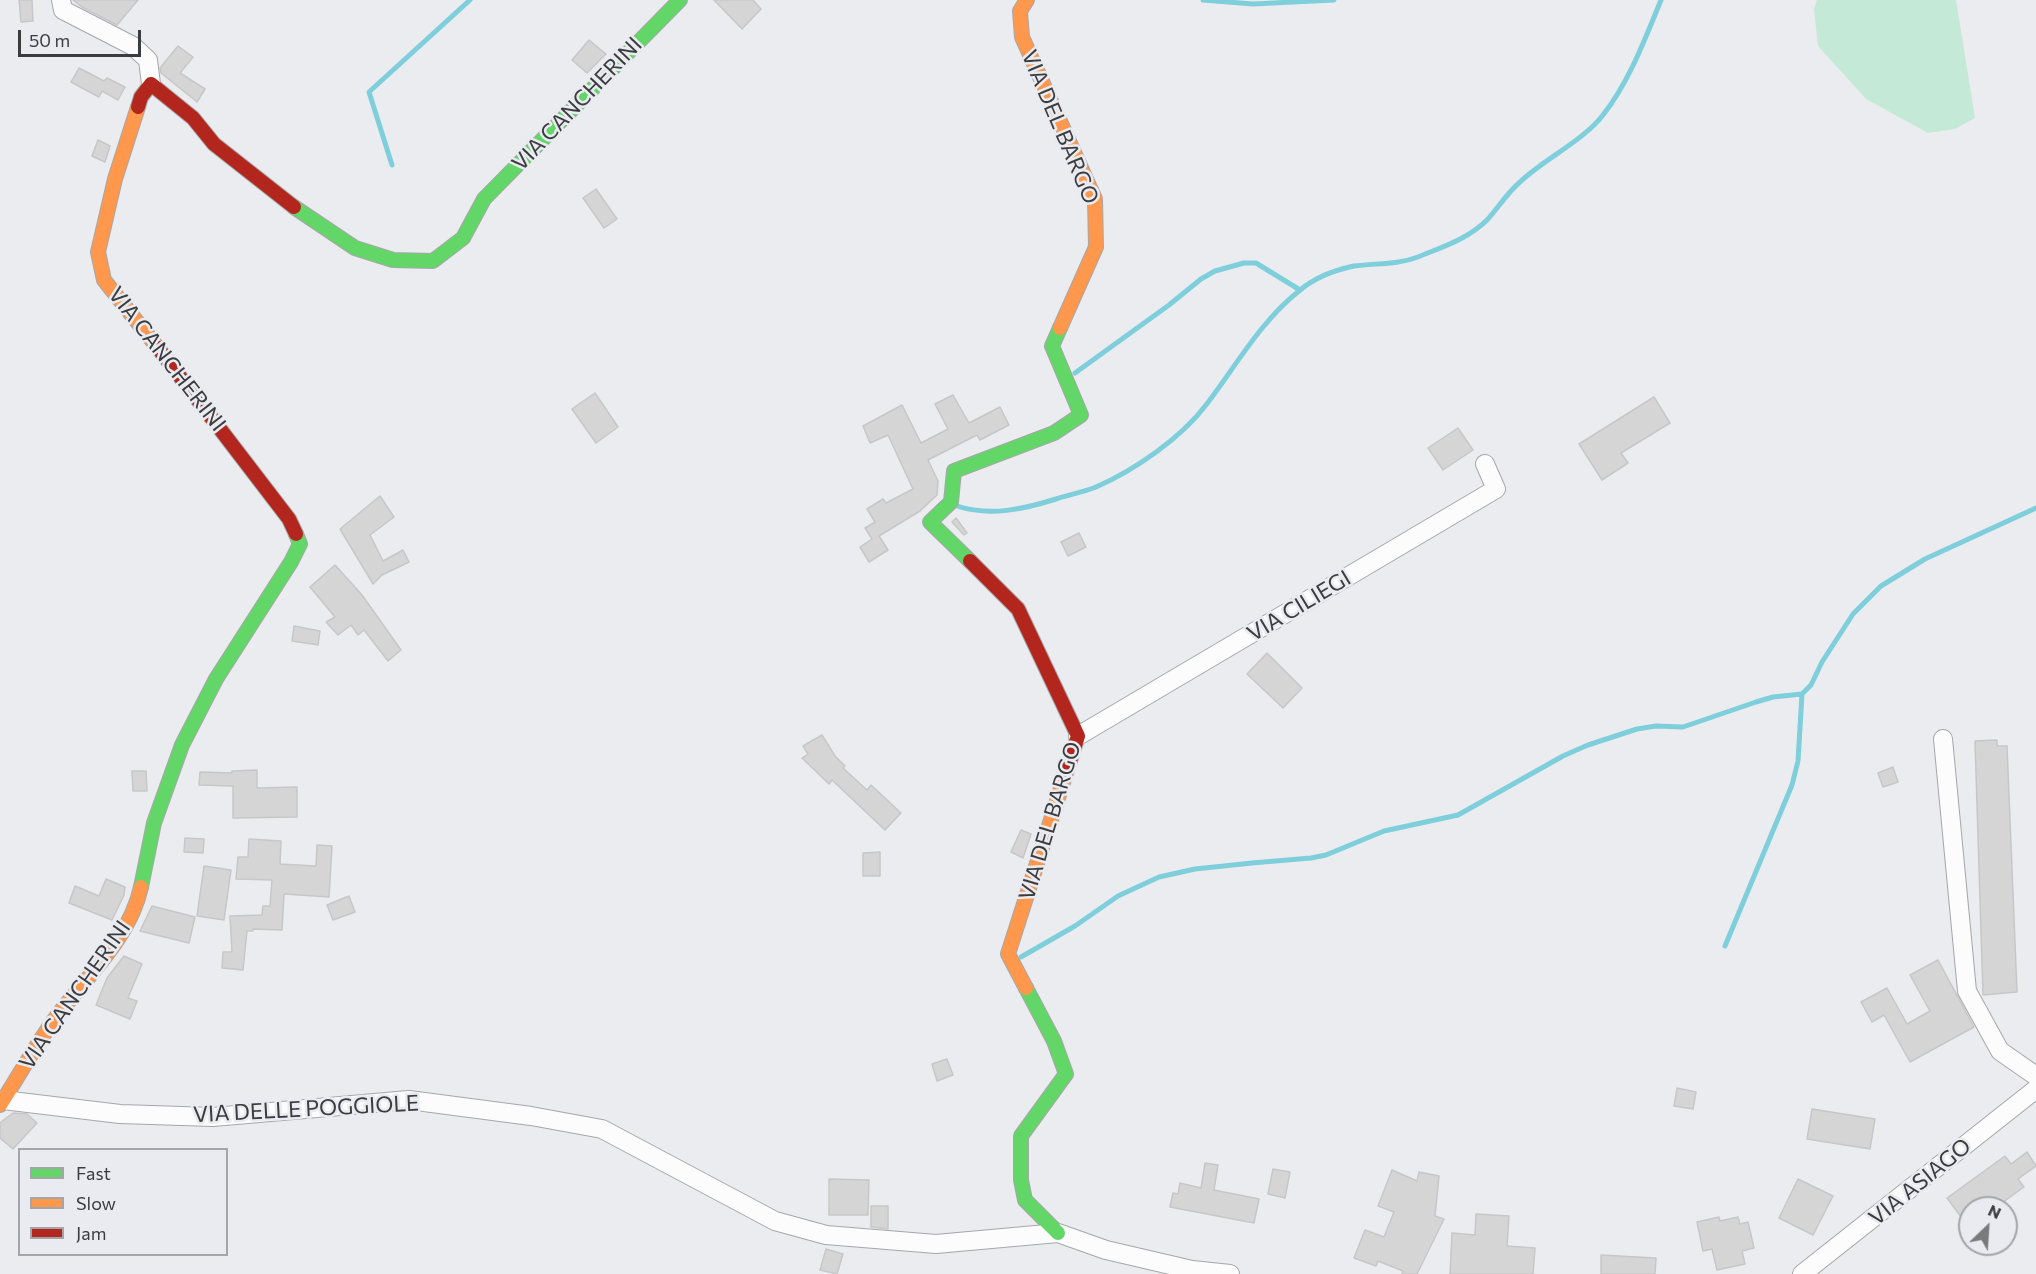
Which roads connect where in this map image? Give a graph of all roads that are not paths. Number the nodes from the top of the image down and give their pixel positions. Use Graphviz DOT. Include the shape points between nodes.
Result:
graph roads {
  1 [pos="61,0"];
  2 [pos="680,0"];
  3 [pos="1027,0"];
  4 [pos="151,84"];
  5 [pos="1485,464"];
  6 [pos="1078,736"];
  7 [pos="1943,739"];
  8 [pos="2036,1076"];
  9 [pos="2036,1089"];
  10 [pos="1,1103"];
  11 [pos="1058,1233"];
  12 [pos="1230,1274"];
  13 [pos="1802,1274"];
  1 -- 4 [label="street" via="63,10 133,46 148,60"];
  2 -- 4 [label="street, VIA CANCHERINI" via="484,199 463,238 433,261 393,260 355,248 287,203 214,144 193,118"];
  3 -- 6 [label="street, VIA DEL BARGO" via="1020,11 1022,37 1095,199 1096,247 1052,346 1081,415 1054,433 954,471 951,502 930,522 1018,609"];
  4 -- 10 [label="street, VIA CANCHERINI" via="141,97 115,179 98,252 104,280 289,519 300,544 216,679 182,746 154,823 138,900 122,934 56,1018"];
  5 -- 6 [label="street, VIA CILIEGI" via="1496,489"];
  6 -- 11 [label="street, VIA DEL BARGO" via="1008,954 1054,1041 1066,1074 1021,1136 1025,1200"];
  7 -- 8 [label="street" via="1967,991 2000,1051"];
  9 -- 13 [label="street, VIA ASIAGO"];
  10 -- 11 [label="street, VIA DELLE POGGIOLE" via="120,1114 213,1117 421,1101 602,1129 775,1221 826,1235 936,1244"];
  11 -- 12 [label="street, VIA DELLE POGGIOLE" via="1106,1250 1192,1270"];
}
